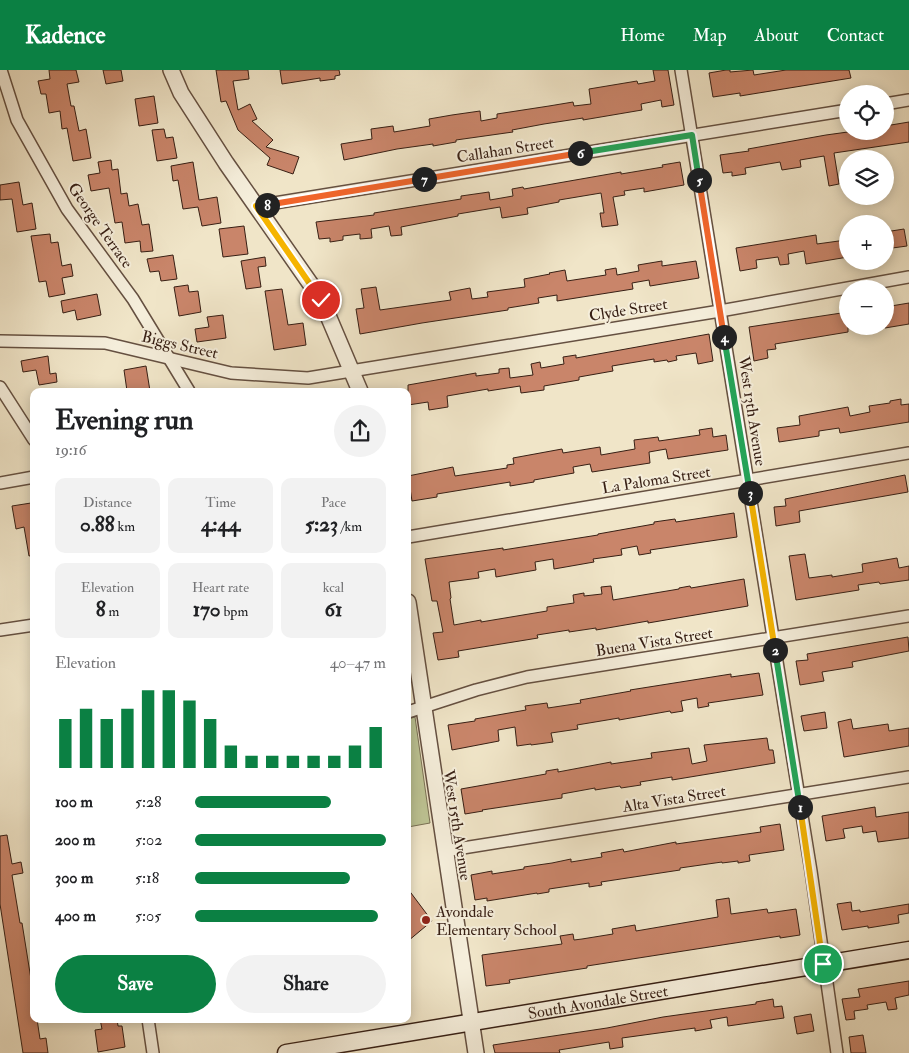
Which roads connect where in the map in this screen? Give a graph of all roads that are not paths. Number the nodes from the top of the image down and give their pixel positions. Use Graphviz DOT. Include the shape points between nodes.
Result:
graph roads {
  1 [pos="1,70"];
  2 [pos="171,70"];
  3 [pos="681,70"];
  4 [pos="909,100"];
  5 [pos="894,102"];
  6 [pos="839,111"];
  7 [pos="692,135"];
  8 [pos="256,206"];
  9 [pos="909,277"];
  10 [pos="720,311"];
  11 [pos="0,340"];
  12 [pos="169,358"];
  13 [pos="352,371"];
  14 [pos="0,387"];
  15 [pos="187,388"];
  16 [pos="359,388"];
  17 [pos="30,434"];
  18 [pos="909,453"];
  19 [pos="30,478"];
  20 [pos="748,480"];
  21 [pos="0,483"];
  22 [pos="411,536"];
  23 [pos="909,616"];
  24 [pos="411,623"];
  25 [pos="30,625"];
  26 [pos="0,630"];
  27 [pos="773,638"];
  28 [pos="423,707"];
  29 [pos="411,711"];
  30 [pos="909,777"];
  31 [pos="799,795"];
  32 [pos="444,851"];
  33 [pos="909,950"];
  34 [pos="823,964"];
  35 [pos="471,1022"];
  36 [pos="149,1023"];
  37 [pos="153,1053"];
  38 [pos="286,1053"];
  39 [pos="476,1053"];
  40 [pos="837,1053"];
  1 -- 12 [label="street, George Terrace" via="17,120 67,209 132,299"];
  2 -- 8 [label="street" via="181,93"];
  3 -- 7 [label="street, West 13th Avenue"];
  4 -- 5 [label="street"];
  6 -- 7 [label="street, Callahan Street"];
  7 -- 8 [label="street, Callahan Street"];
  7 -- 10 [label="street, West 13th Avenue"];
  8 -- 13 [label="street" via="321,300"];
  9 -- 10 [label="street, Clyde Street"];
  10 -- 13 [label="street, Clyde Street"];
  10 -- 20 [label="street, West 13th Avenue"];
  11 -- 12 [label="street, Biggs Street" via="105,343"];
  12 -- 13 [label="street, Biggs Street" via="231,373 308,378"];
  12 -- 15 [label="street, George Terrace"];
  13 -- 16 [label="street"];
  14 -- 17 [label="street"];
  18 -- 20 [label="street, La Paloma Street"];
  19 -- 21 [label="street"];
  20 -- 22 [label="street, La Paloma Street"];
  20 -- 27 [label="street, West 13th Avenue"];
  23 -- 27 [label="street, Buena Vista Street"];
  24 -- 28 [label="street, West 15th Avenue"];
  25 -- 26 [label="street"];
  27 -- 28 [label="street, Buena Vista Street" via="526,677"];
  27 -- 31 [label="street, West 13th Avenue"];
  28 -- 29 [label="street, Buena Vista Street"];
  28 -- 32 [label="street, West 15th Avenue"];
  30 -- 31 [label="street, Alta Vista Street"];
  31 -- 32 [label="street, Alta Vista Street"];
  31 -- 34 [label="street, West 13th Avenue"];
  32 -- 35 [label="street, West 15th Avenue"];
  33 -- 34 [label="main road, South Avondale Street"];
  34 -- 35 [label="main road, South Avondale Street"];
  34 -- 40 [label="street, West 13th Avenue"];
  35 -- 38 [label="main road, South Avondale Street"];
  35 -- 39 [label="street, West 15th Avenue"];
  36 -- 37 [label="street"];
}
